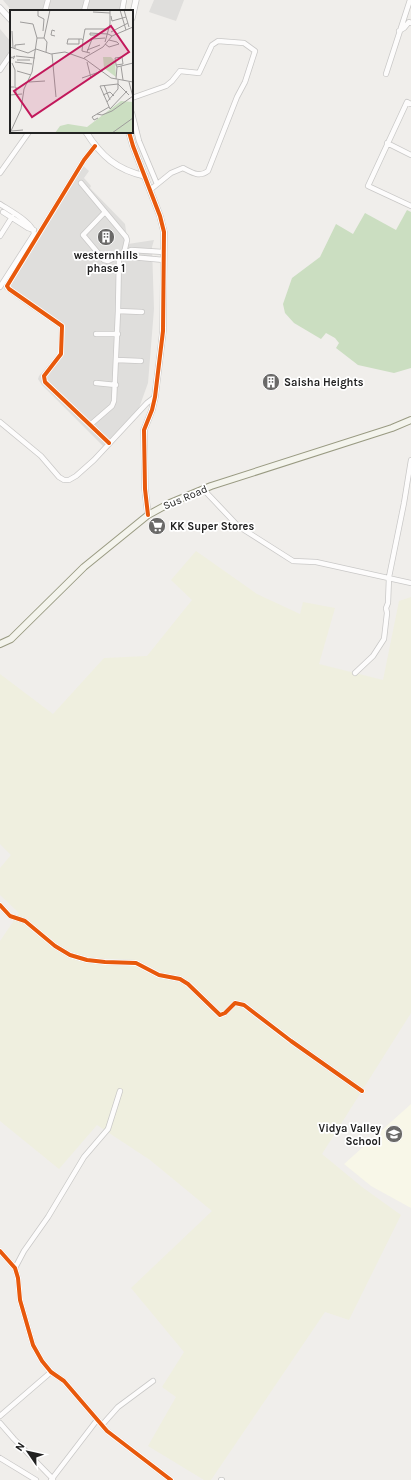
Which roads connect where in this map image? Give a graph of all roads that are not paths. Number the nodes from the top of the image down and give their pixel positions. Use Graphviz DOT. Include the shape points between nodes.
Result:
graph roads {
  1 [pos="48,0"];
  2 [pos="87,0"];
  3 [pos="124,0"];
  4 [pos="136,0"];
  5 [pos="409,0"];
  6 [pos="0,8"];
  7 [pos="45,10"];
  8 [pos="84,10"];
  9 [pos="122,10"];
  10 [pos="133,14"];
  11 [pos="10,19"];
  12 [pos="411,23"];
  13 [pos="399,31"];
  14 [pos="10,55"];
  15 [pos="0,70"];
  16 [pos="386,74"];
  17 [pos="133,98"];
  18 [pos="411,104"];
  19 [pos="133,117"];
  20 [pos="28,133"];
  21 [pos="87,133"];
  22 [pos="129,133"];
  23 [pos="387,143"];
  24 [pos="95,146"];
  25 [pos="411,155"];
  26 [pos="0,173"];
  27 [pos="145,176"];
  28 [pos="81,183"];
  29 [pos="157,184"];
  30 [pos="150,190"];
  31 [pos="0,204"];
  32 [pos="411,206"];
  33 [pos="3,212"];
  34 [pos="106,212"];
  35 [pos="12,217"];
  36 [pos="34,230"];
  37 [pos="0,236"];
  38 [pos="164,252"];
  39 [pos="125,253"];
  40 [pos="118,256"];
  41 [pos="164,260"];
  42 [pos="0,287"];
  43 [pos="118,312"];
  44 [pos="142,312"];
  45 [pos="96,334"];
  46 [pos="118,334"];
  47 [pos="117,360"];
  48 [pos="141,361"];
  49 [pos="96,383"];
  50 [pos="116,385"];
  51 [pos="155,397"];
  52 [pos="411,420"];
  53 [pos="0,422"];
  54 [pos="90,425"];
  55 [pos="109,444"];
  56 [pos="411,460"];
  57 [pos="203,490"];
  58 [pos="148,515"];
  59 [pos="389,577"];
  60 [pos="411,583"];
  61 [pos="0,644"];
  62 [pos="355,673"];
  63 [pos="0,905"];
  64 [pos="362,1090"];
  65 [pos="120,1091"];
  66 [pos="0,1251"];
  67 [pos="15,1268"];
  68 [pos="51,1372"];
  69 [pos="153,1381"];
  70 [pos="0,1416"];
  71 [pos="97,1420"];
  72 [pos="0,1423"];
  73 [pos="102,1426"];
  74 [pos="0,1458"];
  75 [pos="52,1479"];
  76 [pos="36,1480"];
  77 [pos="170,1480"];
  1 -- 7 [label="street"];
  2 -- 8 [label="street"];
  3 -- 9 [label="street"];
  4 -- 10 [label="street"];
  5 -- 13 [label="street"];
  6 -- 11 [label="street"];
  12 -- 13 [label="street"];
  13 -- 16 [label="street"];
  14 -- 15 [label="street"];
  17 -- 29 [label="street" via="166,86 180,71 199,73 212,45 218,40 244,43 255,51 208,171 197,175 183,168 171,172"];
  18 -- 23 [label="street" via="407,102"];
  19 -- 29 [label="street" via="139,141"];
  20 -- 26 [label="street"];
  21 -- 24 [label="street"];
  22 -- 27 [label="street"];
  23 -- 25 [label="street"];
  23 -- 32 [label="street" via="368,186"];
  24 -- 27 [label="street" via="120,168"];
  24 -- 54 [label="street" via="8,286 62,326 61,354 47,371 44,379"];
  27 -- 30 [label="street"];
  28 -- 34 [label="street"];
  29 -- 30 [label="street"];
  30 -- 38 [label="street" via="163,227"];
  31 -- 33 [label="street"];
  33 -- 35 [label="street"];
  33 -- 36 [label="street" via="31,225"];
  34 -- 39 [label="street" via="126,237"];
  34 -- 40 [label="street" via="83,234 104,260 108,262"];
  35 -- 36 [label="street"];
  35 -- 37 [label="street"];
  36 -- 42 [label="street" via="34,234"];
  38 -- 39 [label="street" via="131,250"];
  38 -- 41 [label="street"];
  39 -- 40 [label="street"];
  39 -- 41 [label="street" via="131,257"];
  40 -- 43 [label="street"];
  41 -- 51 [label="street" via="163,331"];
  43 -- 44 [label="street"];
  43 -- 46 [label="street"];
  45 -- 46 [label="street"];
  46 -- 47 [label="street"];
  47 -- 48 [label="street"];
  47 -- 50 [label="street"];
  49 -- 50 [label="street"];
  50 -- 54 [label="street" via="113,404"];
  51 -- 55 [label="street"];
  51 -- 58 [label="street" via="144,430"];
  52 -- 57 [label="main road, Sus Road"];
  53 -- 55 [label="street" via="41,456 53,472 64,480 76,476"];
  54 -- 55 [label="street"];
  56 -- 59 [label="street"];
  57 -- 58 [label="main road, Sus Road"];
  57 -- 59 [label="street" via="238,526 293,561 316,562"];
  58 -- 61 [label="main road, Sus Road" via="84,567 11,639"];
  59 -- 60 [label="street"];
  59 -- 62 [label="street" via="384,639 373,656"];
  63 -- 64 [label="street" via="10,916 25,921 70,955 87,960 136,963 159,975 180,979 220,1015 225,1014 235,1003 244,1005"];
  65 -- 67 [label="street" via="108,1129 84,1157"];
  66 -- 67 [label="street"];
  67 -- 68 [label="street" via="20,1300 33,1345"];
  68 -- 70 [label="street"];
  68 -- 71 [label="street" via="64,1381"];
  69 -- 73 [label="street" via="118,1407"];
  71 -- 73 [label="street"];
  71 -- 75 [label="street"];
  72 -- 75 [label="street"];
  73 -- 77 [label="street"];
  74 -- 76 [label="street"];
}
